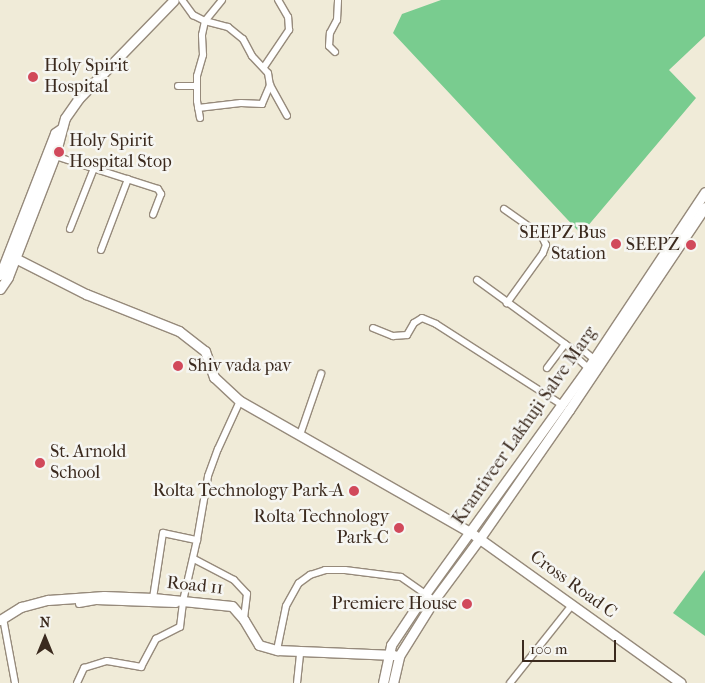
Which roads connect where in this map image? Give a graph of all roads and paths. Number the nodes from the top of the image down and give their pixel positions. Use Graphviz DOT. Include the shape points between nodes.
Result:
graph roads {
  1 [pos="174,0"];
  2 [pos="182,0"];
  3 [pos="222,0"];
  4 [pos="278,0"];
  5 [pos="338,0"];
  6 [pos="205,21"];
  7 [pos="335,52"];
  8 [pos="264,67"];
  9 [pos="270,85"];
  10 [pos="178,86"];
  11 [pos="197,86"];
  12 [pos="198,108"];
  13 [pos="287,116"];
  14 [pos="200,118"];
  15 [pos="51,154"];
  16 [pos="94,168"];
  17 [pos="128,179"];
  18 [pos="705,192"];
  19 [pos="705,207"];
  20 [pos="504,209"];
  21 [pos="153,215"];
  22 [pos="70,229"];
  23 [pos="101,250"];
  24 [pos="15,258"];
  25 [pos="0,275"];
  26 [pos="477,280"];
  27 [pos="0,289"];
  28 [pos="507,303"];
  29 [pos="373,328"];
  30 [pos="565,344"];
  31 [pos="576,352"];
  32 [pos="594,359"];
  33 [pos="547,368"];
  34 [pos="588,368"];
  35 [pos="321,374"];
  36 [pos="240,401"];
  37 [pos="562,405"];
  38 [pos="300,435"];
  39 [pos="470,532"];
  40 [pos="480,538"];
  41 [pos="197,540"];
  42 [pos="194,559"];
  43 [pos="425,594"];
  44 [pos="153,598"];
  45 [pos="434,600"];
  46 [pos="183,603"];
  47 [pos="79,604"];
  48 [pos="572,605"];
  49 [pos="2,619"];
  50 [pos="244,620"];
  51 [pos="12,629"];
  52 [pos="276,650"];
  53 [pos="300,653"];
  54 [pos="389,654"];
  55 [pos="399,656"];
  56 [pos="17,683"];
  57 [pos="77,683"];
  58 [pos="297,683"];
  59 [pos="383,683"];
  60 [pos="393,683"];
  61 [pos="510,683"];
  62 [pos="681,683"];
  1 -- 15 [label="main road" via="79,98 61,129 55,133"];
  2 -- 6 [label="street" via="193,15"];
  3 -- 6 [label="street"];
  4 -- 8 [label="street" via="288,17 289,30"];
  5 -- 7 [label="street" via="337,20 330,33 329,46"];
  6 -- 8 [label="street" via="228,27 243,39 252,56"];
  6 -- 11 [label="street"];
  8 -- 9 [label="street"];
  9 -- 12 [label="street" via="262,104"];
  9 -- 13 [label="street"];
  10 -- 11 [label="street"];
  11 -- 12 [label="street"];
  12 -- 14 [label="street"];
  15 -- 16 [label="street"];
  15 -- 24 [label="main road"];
  15 -- 25 [label="main road"];
  16 -- 17 [label="street"];
  16 -- 22 [label="street"];
  17 -- 21 [label="street" via="160,191"];
  17 -- 23 [label="street"];
  18 -- 32 [label="main road, Krantiveer Lakhuji Salve Marg"];
  19 -- 40 [label="main road, Krantiveer Lakhuji Salve Marg"];
  20 -- 28 [label="street" via="541,235 546,245"];
  24 -- 27 [label="main road"];
  24 -- 36 [label="main road, Cross Road C" via="86,294 179,332 205,351 214,378"];
  26 -- 28 [label="street"];
  28 -- 30 [label="street"];
  29 -- 37 [label="street" via="393,336 407,335 414,323 422,318"];
  30 -- 31 [label="street"];
  30 -- 33 [label="street"];
  31 -- 32 [label="street" via="584,351"];
  31 -- 34 [label="street" via="577,358"];
  32 -- 34 [label="main road, Krantiveer Lakhuji Salve Marg"];
  34 -- 37 [label="main road, Krantiveer Lakhuji Salve Marg"];
  35 -- 38 [label="street"];
  36 -- 38 [label="main road, Cross Road C"];
  36 -- 41 [label="street" via="208,476"];
  37 -- 39 [label="main road, Krantiveer Lakhuji Salve Marg"];
  38 -- 39 [label="main road, Cross Road C"];
  39 -- 40 [label="main road, Cross Road C"];
  39 -- 43 [label="main road, Krantiveer Lakhuji Salve Marg"];
  40 -- 45 [label="main road, Krantiveer Lakhuji Salve Marg"];
  40 -- 48 [label="main road, Cross Road C"];
  41 -- 42 [label="street"];
  41 -- 44 [label="street" via="163,533"];
  42 -- 46 [label="street"];
  42 -- 50 [label="street" via="234,580 247,594"];
  43 -- 45 [label="street"];
  43 -- 52 [label="street" via="401,577 344,570 310,574 299,583 286,606"];
  43 -- 54 [label="main road, Krantiveer Lakhuji Salve Marg" via="391,645"];
  44 -- 46 [label="main road, Road 11"];
  44 -- 49 [label="main road, Road 11" via="104,596 48,600 21,608"];
  45 -- 55 [label="main road, Krantiveer Lakhuji Salve Marg"];
  46 -- 47 [label="street" via="96,601"];
  46 -- 50 [label="main road, Road 11" via="232,606"];
  46 -- 57 [label="street" via="180,626 156,639 142,666 107,661 84,668"];
  48 -- 61 [label="street"];
  48 -- 62 [label="main road, Cross Road C"];
  49 -- 56 [label="street"];
  50 -- 52 [label="main road, Road 11" via="259,645"];
  51 -- 56 [label="street"];
  52 -- 53 [label="main road, Road 11"];
  53 -- 54 [label="main road, Road 11"];
  53 -- 58 [label="street"];
  54 -- 55 [label="main road, Road 11"];
  54 -- 59 [label="main road, Krantiveer Lakhuji Salve Marg"];
  55 -- 60 [label="main road, Krantiveer Lakhuji Salve Marg"];
}
